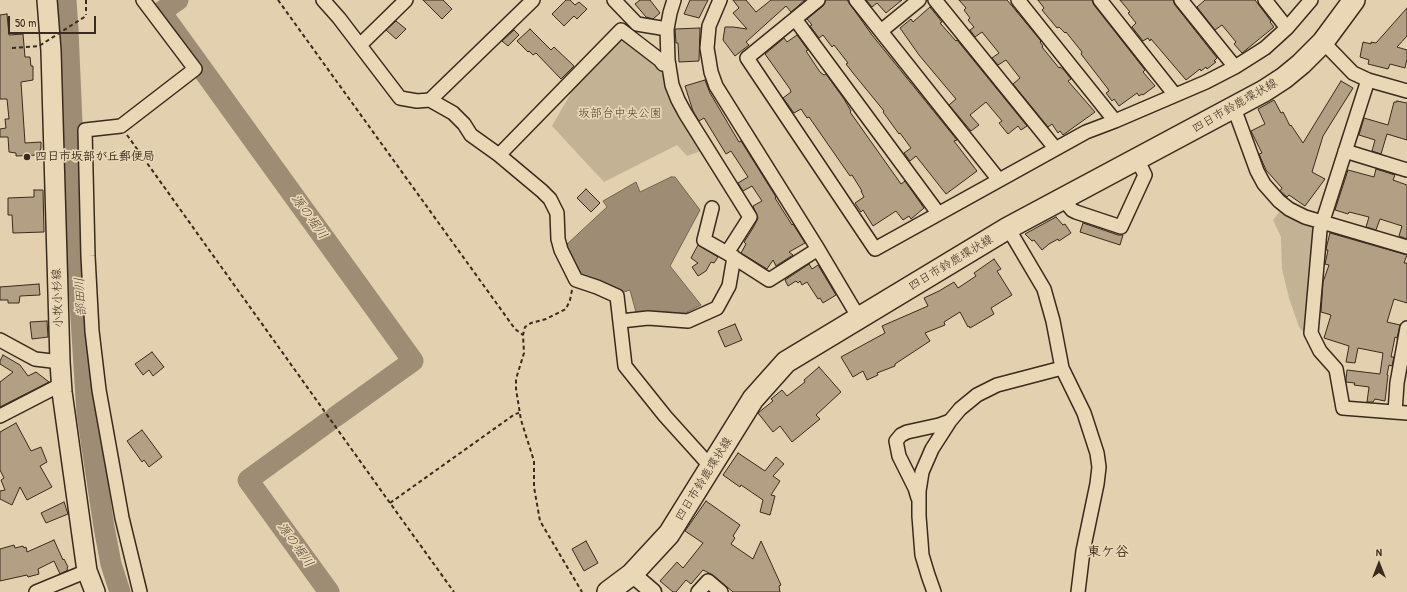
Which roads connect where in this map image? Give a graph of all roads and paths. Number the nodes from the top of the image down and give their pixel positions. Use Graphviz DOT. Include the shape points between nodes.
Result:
graph roads {
  1 [pos="47,0"];
  2 [pos="86,0"];
  3 [pos="143,0"];
  4 [pos="278,0"];
  5 [pos="323,0"];
  6 [pos="406,0"];
  7 [pos="533,0"];
  8 [pos="614,0"];
  9 [pos="674,0"];
  10 [pos="720,0"];
  11 [pos="818,0"];
  12 [pos="856,0"];
  13 [pos="919,0"];
  14 [pos="935,0"];
  15 [pos="1018,0"];
  16 [pos="1100,0"];
  17 [pos="1181,0"];
  18 [pos="1265,0"];
  19 [pos="1311,0"];
  20 [pos="1354,0"];
  21 [pos="795,19"];
  22 [pos="1287,28"];
  23 [pos="667,29"];
  24 [pos="881,31"];
  25 [pos="1323,42"];
  26 [pos="360,46"];
  27 [pos="12,48"];
  28 [pos="669,65"];
  29 [pos="1235,67"];
  30 [pos="1368,80"];
  31 [pos="1407,90"];
  32 [pos="1175,95"];
  33 [pos="430,100"];
  34 [pos="1234,108"];
  35 [pos="1114,121"];
  36 [pos="121,126"];
  37 [pos="1055,148"];
  38 [pos="1345,151"];
  39 [pos="499,155"];
  40 [pos="1137,159"];
  41 [pos="1407,170"];
  42 [pos="999,180"];
  43 [pos="1062,199"];
  44 [pos="712,208"];
  45 [pos="938,213"];
  46 [pos="1322,222"];
  47 [pos="1008,228"];
  48 [pos="1407,247"];
  49 [pos="818,249"];
  50 [pos="730,255"];
  51 [pos="574,275"];
  52 [pos="859,318"];
  53 [pos="621,321"];
  54 [pos="1407,328"];
  55 [pos="523,335"];
  56 [pos="0,340"];
  57 [pos="60,362"];
  58 [pos="1062,368"];
  59 [pos="62,384"];
  60 [pos="1401,412"];
  61 [pos="519,413"];
  62 [pos="0,416"];
  63 [pos="950,421"];
  64 [pos="711,467"];
  65 [pos="919,501"];
  66 [pos="390,503"];
  67 [pos="87,571"];
  68 [pos="632,574"];
  69 [pos="36,592"];
  70 [pos="95,592"];
  71 [pos="140,592"];
  72 [pos="454,592"];
  73 [pos="582,592"];
  74 [pos="608,592"];
  75 [pos="653,592"];
  76 [pos="698,592"];
  77 [pos="721,592"];
  78 [pos="934,592"];
  79 [pos="1078,592"];
  1 -- 57 [label="main road, 小牧小杉線" via="51,51"];
  2 -- 27 [label="path, bridge" via="86,16 39,46"];
  3 -- 36 [label="street" via="196,69"];
  4 -- 55 [label="path" via="515,329"];
  5 -- 26 [label="street"];
  6 -- 26 [label="street"];
  7 -- 33 [label="street"];
  8 -- 23 [label="street" via="636,24"];
  9 -- 23 [label="street"];
  10 -- 49 [label="street" via="709,26 708,43 711,72 716,86"];
  11 -- 21 [label="street"];
  12 -- 24 [label="street"];
  13 -- 24 [label="street"];
  14 -- 37 [label="street"];
  15 -- 35 [label="street"];
  16 -- 32 [label="street"];
  17 -- 29 [label="street"];
  18 -- 22 [label="street"];
  19 -- 22 [label="street"];
  20 -- 25 [label="main road, 四日市鈴鹿環状線"];
  21 -- 45 [label="street"];
  21 -- 45 [label="street" via="747,58 875,249"];
  22 -- 29 [label="street" via="1265,48"];
  23 -- 28 [label="street"];
  24 -- 42 [label="street"];
  25 -- 30 [label="street" via="1353,73"];
  25 -- 34 [label="main road, 四日市鈴鹿環状線" via="1284,78"];
  26 -- 33 [label="street" via="400,98"];
  28 -- 39 [label="street" via="663,64 621,30"];
  28 -- 50 [label="street" via="672,85 681,106 750,216"];
  29 -- 32 [label="street"];
  30 -- 31 [label="street"];
  30 -- 38 [label="street"];
  32 -- 35 [label="street"];
  33 -- 39 [label="street" via="453,112 471,135"];
  34 -- 40 [label="main road, 四日市鈴鹿環状線"];
  34 -- 46 [label="street" via="1264,184 1289,209"];
  35 -- 37 [label="street"];
  36 -- 66 [label="path"];
  36 -- 71 [label="street" via="85,130 88,256 92,331 104,419 122,518"];
  37 -- 42 [label="street"];
  38 -- 41 [label="street"];
  38 -- 46 [label="street"];
  39 -- 51 [label="street" via="550,200 557,213 561,250"];
  40 -- 43 [label="main road, 四日市鈴鹿環状線"];
  40 -- 43 [label="street" via="1145,175 1121,226 1076,212"];
  42 -- 45 [label="street"];
  43 -- 47 [label="main road, 四日市鈴鹿環状線"];
  44 -- 50 [label="street" via="704,240"];
  46 -- 48 [label="street"];
  46 -- 60 [label="street" via="1311,333 1320,351 1336,369 1343,408"];
  47 -- 52 [label="main road, 四日市鈴鹿環状線"];
  47 -- 58 [label="street" via="1044,289"];
  49 -- 50 [label="street" via="769,280"];
  49 -- 52 [label="street"];
  50 -- 53 [label="street" via="728,286 717,308 688,321 648,318"];
  51 -- 53 [label="street" via="576,280 617,296"];
  51 -- 55 [label="path" via="572,294 566,308 528,325"];
  52 -- 64 [label="main road, 四日市鈴鹿環状線" via="786,362 753,399"];
  53 -- 64 [label="street" via="625,366"];
  54 -- 60 [label="street" via="1397,383"];
  55 -- 61 [label="path" via="524,353 516,379"];
  56 -- 57 [label="street" via="35,359"];
  57 -- 59 [label="main road, 小牧小杉線"];
  58 -- 63 [label="street" via="986,390 968,402"];
  58 -- 79 [label="street" via="1084,413 1099,467"];
  59 -- 62 [label="street"];
  59 -- 67 [label="main road, 小牧小杉線"];
  61 -- 66 [label="path"];
  61 -- 73 [label="path" via="534,461 534,487 540,521"];
  63 -- 65 [label="street" via="924,466 920,479"];
  63 -- 65 [label="street" via="907,432 896,441 899,456"];
  64 -- 68 [label="main road, 四日市鈴鹿環状線" via="669,534"];
  65 -- 78 [label="street" via="921,549"];
  66 -- 72 [label="path"];
  67 -- 69 [label="street"];
  67 -- 70 [label="main road, 小牧小杉線"];
  68 -- 74 [label="main road, 四日市鈴鹿環状線"];
  68 -- 75 [label="street"];
  76 -- 77 [label="street" via="708,581"];
}
